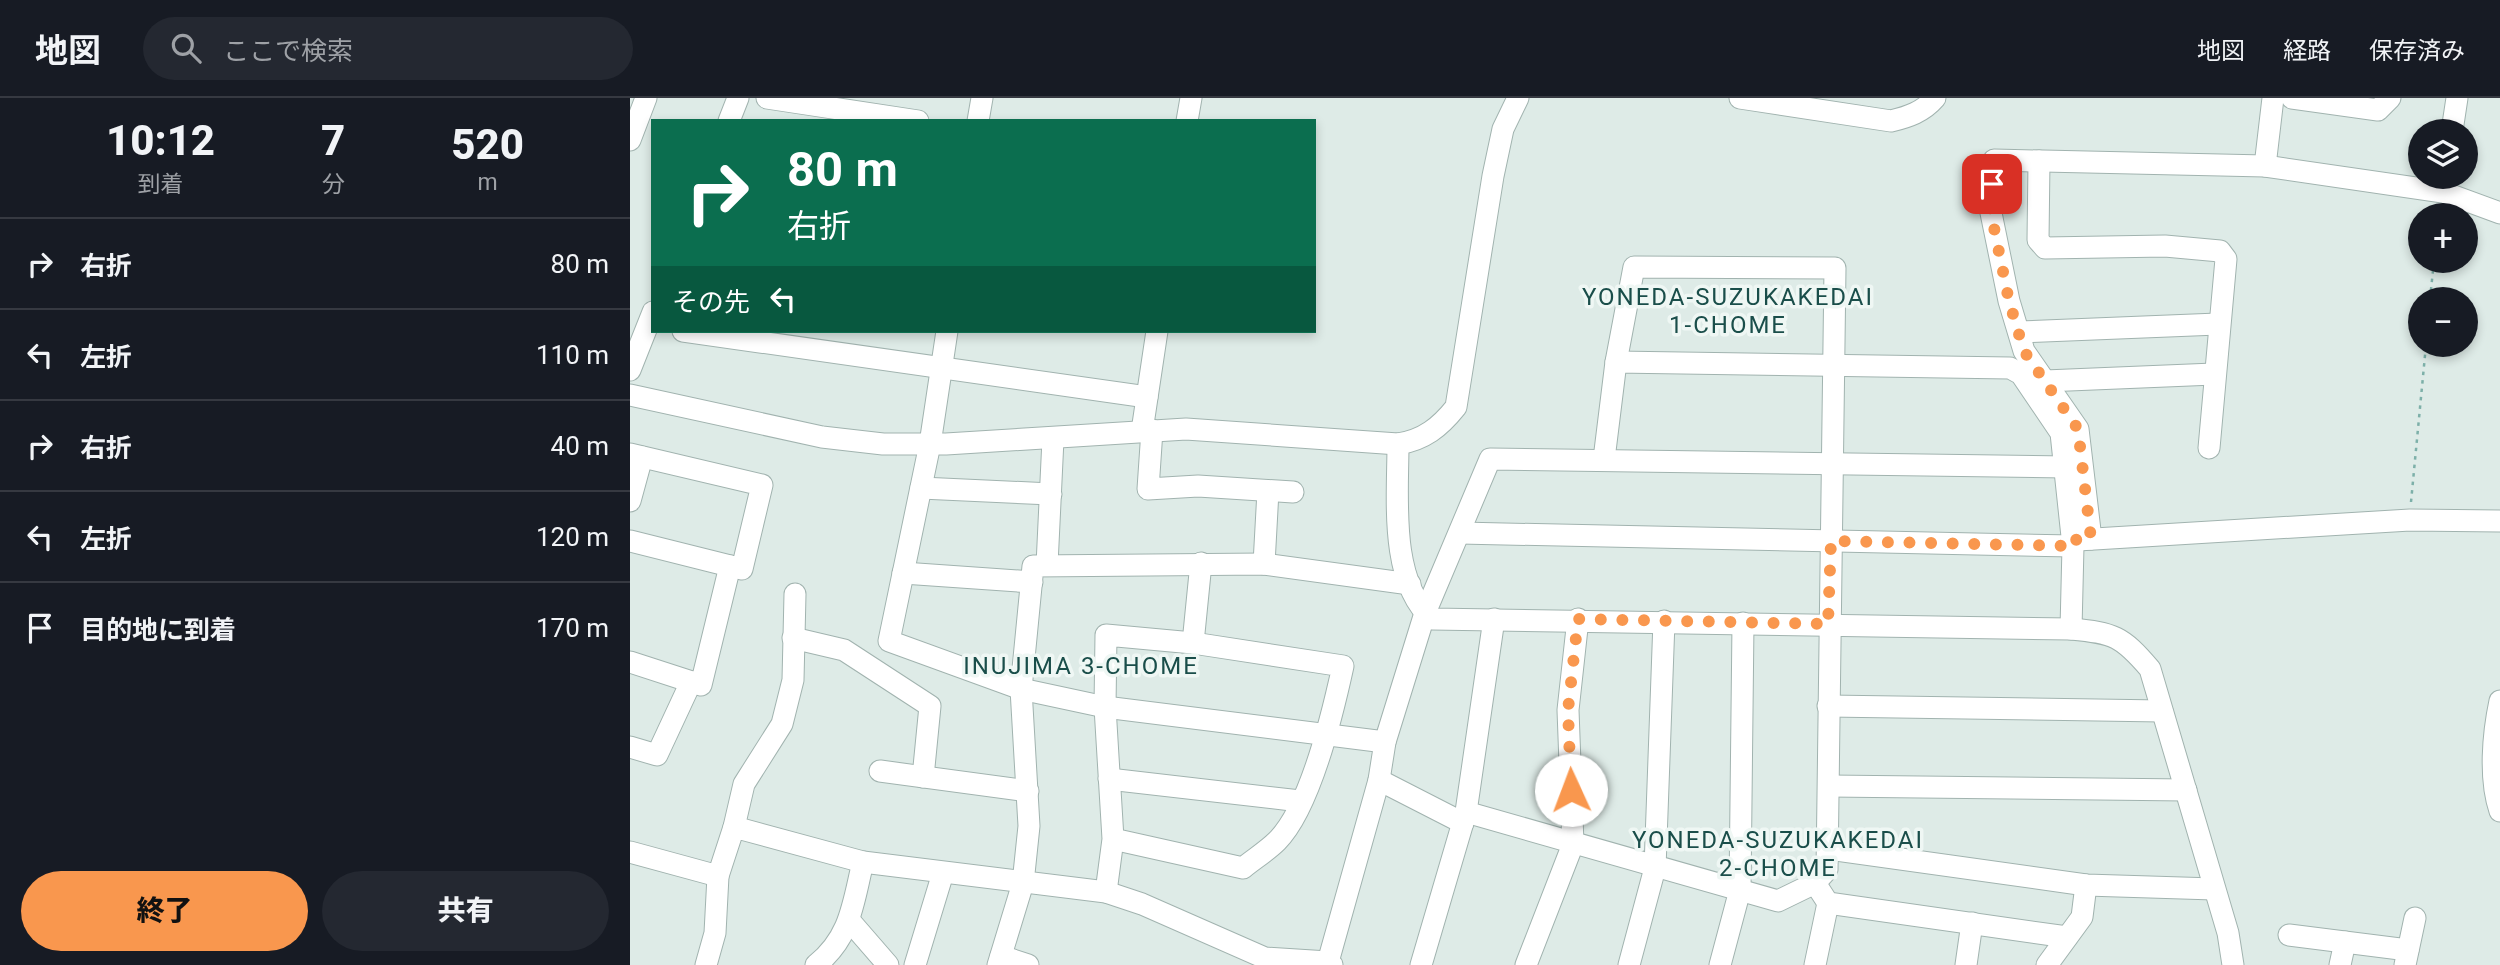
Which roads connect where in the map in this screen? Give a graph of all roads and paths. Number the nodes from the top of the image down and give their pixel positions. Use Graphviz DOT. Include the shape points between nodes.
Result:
graph roads {
  1 [pos="646,98"];
  2 [pos="738,98"];
  3 [pos="767,98"];
  4 [pos="982,98"];
  5 [pos="1191,98"];
  6 [pos="1518,98"];
  7 [pos="1740,98"];
  8 [pos="1935,98"];
  9 [pos="2273,98"];
  10 [pos="2292,98"];
  11 [pos="2390,98"];
  12 [pos="2457,98"];
  13 [pos="730,119"];
  14 [pos="905,119"];
  15 [pos="978,119"];
  16 [pos="1187,119"];
  17 [pos="2454,119"];
  18 [pos="630,140"];
  19 [pos="2039,161"];
  20 [pos="2265,166"];
  21 [pos="2408,181"];
  22 [pos="2452,189"];
  23 [pos="2500,213"];
  24 [pos="651,322"];
  25 [pos="2218,324"];
  26 [pos="2019,332"];
  27 [pos="697,333"];
  28 [pos="947,333"];
  29 [pos="1157,333"];
  30 [pos="2425,357"];
  31 [pos="1616,362"];
  32 [pos="1833,365"];
  33 [pos="941,368"];
  34 [pos="630,370"];
  35 [pos="2214,374"];
  36 [pos="2045,381"];
  37 [pos="630,395"];
  38 [pos="1147,397"];
  39 [pos="1147,431"];
  40 [pos="1054,439"];
  41 [pos="930,444"];
  42 [pos="1398,444"];
  43 [pos="2209,447"];
  44 [pos="636,455"];
  45 [pos="1604,459"];
  46 [pos="1832,463"];
  47 [pos="2067,467"];
  48 [pos="921,488"];
  49 [pos="1268,491"];
  50 [pos="1293,492"];
  51 [pos="1051,494"];
  52 [pos="630,501"];
  53 [pos="2410,520"];
  54 [pos="2500,520"];
  55 [pos="1460,533"];
  56 [pos="630,541"];
  57 [pos="1831,541"];
  58 [pos="2079,542"];
  59 [pos="1201,563"];
  60 [pos="1264,564"];
  61 [pos="1047,565"];
  62 [pos="730,566"];
  63 [pos="903,573"];
  64 [pos="1031,582"];
  65 [pos="1410,584"];
  66 [pos="795,594"];
  67 [pos="1425,613"];
  68 [pos="1494,619"];
  69 [pos="1578,619"];
  70 [pos="1664,621"];
  71 [pos="1743,622"];
  72 [pos="1828,624"];
  73 [pos="2071,629"];
  74 [pos="793,638"];
  75 [pos="1193,643"];
  76 [pos="630,662"];
  77 [pos="691,682"];
  78 [pos="1021,689"];
  79 [pos="2500,701"];
  80 [pos="1105,706"];
  81 [pos="1828,706"];
  82 [pos="2162,711"];
  83 [pos="1329,733"];
  84 [pos="1385,742"];
  85 [pos="630,747"];
  86 [pos="880,771"];
  87 [pos="923,777"];
  88 [pos="1109,779"];
  89 [pos="1379,780"];
  90 [pos="1829,786"];
  91 [pos="2186,790"];
  92 [pos="1028,791"];
  93 [pos="1300,801"];
  94 [pos="2500,811"];
  95 [pos="1464,818"];
  96 [pos="734,827"];
  97 [pos="1113,839"];
  98 [pos="1573,844"];
  99 [pos="1829,849"];
  100 [pos="630,852"];
  101 [pos="863,862"];
  102 [pos="1655,869"];
  103 [pos="943,873"];
  104 [pos="718,876"];
  105 [pos="1023,883"];
  106 [pos="1815,883"];
  107 [pos="2086,885"];
  108 [pos="2214,889"];
  109 [pos="1740,890"];
  110 [pos="1106,892"];
  111 [pos="1828,903"];
  112 [pos="2415,918"];
  113 [pos="849,920"];
  114 [pos="1972,923"];
  115 [pos="2289,935"];
  116 [pos="2067,937"];
  117 [pos="2345,942"];
  118 [pos="2407,957"];
  119 [pos="999,961"];
  120 [pos="1264,961"];
  121 [pos="1330,963"];
  122 [pos="706,965"];
  123 [pos="816,965"];
  124 [pos="888,965"];
  125 [pos="915,965"];
  126 [pos="1028,965"];
  127 [pos="1421,965"];
  128 [pos="1525,965"];
  129 [pos="1629,965"];
  130 [pos="1720,965"];
  131 [pos="1815,965"];
  132 [pos="1966,965"];
  133 [pos="2047,965"];
  134 [pos="2233,965"];
  135 [pos="2340,965"];
  1 -- 18 [label="street"];
  2 -- 13 [label="street"];
  3 -- 14 [label="street"];
  4 -- 15 [label="street"];
  5 -- 16 [label="street"];
  6 -- 42 [label="street" via="1503,129 1493,176 1456,407 1441,426 1413,442"];
  7 -- 8 [label="street" via="1891,121 1909,117"];
  9 -- 20 [label="street"];
  10 -- 11 [label="street" via="2378,110"];
  12 -- 17 [label="street"];
  19 -- 20 [label="street"];
  19 -- 25 [label="street" via="2038,240 2045,248 2165,246 2220,251 2226,259"];
  19 -- 26 [label="street" via="1994,160 1990,208"];
  20 -- 21 [label="street"];
  22 -- 23 [label="street"];
  24 -- 34 [label="street"];
  25 -- 26 [label="street"];
  25 -- 35 [label="street"];
  26 -- 36 [label="street" via="2024,351"];
  27 -- 33 [label="street"];
  28 -- 33 [label="street"];
  29 -- 38 [label="street"];
  30 -- 53 [label="path"];
  31 -- 32 [label="street"];
  31 -- 32 [label="street" via="1634,267 1835,268"];
  31 -- 45 [label="street"];
  32 -- 46 [label="street"];
  32 -- 47 [label="street" via="2010,368 2021,374 2061,433"];
  33 -- 38 [label="street"];
  33 -- 41 [label="street"];
  35 -- 36 [label="street"];
  35 -- 43 [label="street"];
  36 -- 58 [label="street" via="2078,429"];
  37 -- 41 [label="street" via="822,437"];
  38 -- 39 [label="street"];
  39 -- 40 [label="street"];
  39 -- 42 [label="street" via="1186,429"];
  39 -- 49 [label="street" via="1148,489 1198,486"];
  40 -- 41 [label="street"];
  40 -- 51 [label="street"];
  41 -- 48 [label="street"];
  42 -- 65 [label="street" via="1399,549"];
  44 -- 52 [label="street"];
  44 -- 62 [label="street" via="762,485 742,569"];
  45 -- 46 [label="street"];
  45 -- 55 [label="street" via="1490,459"];
  46 -- 47 [label="street"];
  46 -- 57 [label="street"];
  47 -- 58 [label="street"];
  48 -- 51 [label="street"];
  48 -- 63 [label="street"];
  49 -- 50 [label="street"];
  49 -- 60 [label="street"];
  51 -- 61 [label="street"];
  53 -- 54 [label="street"];
  53 -- 58 [label="street"];
  55 -- 57 [label="street"];
  55 -- 67 [label="street"];
  56 -- 62 [label="street"];
  57 -- 58 [label="street"];
  57 -- 72 [label="street"];
  58 -- 73 [label="street"];
  59 -- 60 [label="street"];
  59 -- 61 [label="street"];
  59 -- 75 [label="street"];
  60 -- 65 [label="street"];
  61 -- 64 [label="street" via="1033,566"];
  62 -- 77 [label="street" via="701,685"];
  63 -- 64 [label="street"];
  63 -- 78 [label="street" via="890,641"];
  64 -- 78 [label="street"];
  65 -- 67 [label="street"];
  66 -- 74 [label="street"];
  67 -- 68 [label="street" via="1432,619"];
  67 -- 84 [label="street"];
  68 -- 69 [label="street"];
  68 -- 95 [label="street"];
  69 -- 70 [label="street"];
  69 -- 98 [label="street" via="1568,710"];
  70 -- 71 [label="street"];
  70 -- 102 [label="street"];
  71 -- 72 [label="street"];
  71 -- 109 [label="street"];
  72 -- 73 [label="street"];
  72 -- 81 [label="street"];
  73 -- 82 [label="street" via="2108,632 2131,646 2150,669"];
  74 -- 87 [label="street" via="844,650 930,706"];
  74 -- 96 [label="street" via="793,680 782,724 744,785"];
  75 -- 80 [label="street" via="1106,635"];
  75 -- 83 [label="street" via="1343,666"];
  76 -- 77 [label="street"];
  77 -- 85 [label="street" via="656,754"];
  78 -- 80 [label="street"];
  78 -- 92 [label="street"];
  79 -- 94 [label="street" via="2495,779"];
  80 -- 83 [label="street"];
  80 -- 88 [label="street"];
  81 -- 82 [label="street"];
  81 -- 90 [label="street"];
  82 -- 91 [label="street"];
  83 -- 84 [label="street"];
  83 -- 93 [label="street"];
  84 -- 89 [label="street"];
  86 -- 87 [label="street"];
  87 -- 92 [label="street"];
  88 -- 93 [label="street"];
  88 -- 97 [label="street"];
  89 -- 95 [label="street"];
  89 -- 121 [label="street"];
  90 -- 91 [label="street"];
  90 -- 99 [label="street"];
  91 -- 108 [label="street"];
  92 -- 105 [label="street"];
  93 -- 97 [label="street" via="1278,841 1243,868"];
  95 -- 98 [label="street"];
  95 -- 127 [label="street"];
  96 -- 101 [label="street"];
  96 -- 104 [label="street"];
  97 -- 110 [label="street"];
  98 -- 102 [label="street"];
  98 -- 128 [label="street"];
  99 -- 106 [label="street" via="1827,870"];
  99 -- 107 [label="street"];
  100 -- 104 [label="street"];
  101 -- 103 [label="street"];
  101 -- 113 [label="street"];
  102 -- 109 [label="street"];
  102 -- 129 [label="street"];
  103 -- 105 [label="street"];
  103 -- 125 [label="street"];
  104 -- 122 [label="street" via="715,933"];
  105 -- 110 [label="street"];
  105 -- 119 [label="street"];
  106 -- 109 [label="street" via="1778,901"];
  106 -- 111 [label="street"];
  107 -- 108 [label="street"];
  107 -- 116 [label="street" via="2082,918"];
  108 -- 134 [label="street"];
  109 -- 130 [label="street"];
  110 -- 120 [label="street"];
  111 -- 114 [label="street"];
  111 -- 131 [label="street"];
  112 -- 118 [label="street"];
  113 -- 123 [label="street" via="835,950"];
  113 -- 124 [label="street"];
  114 -- 116 [label="street"];
  114 -- 132 [label="street"];
  115 -- 117 [label="street"];
  116 -- 133 [label="street"];
  117 -- 118 [label="street"];
  117 -- 135 [label="street"];
  119 -- 126 [label="street"];
  120 -- 121 [label="street"];
}
